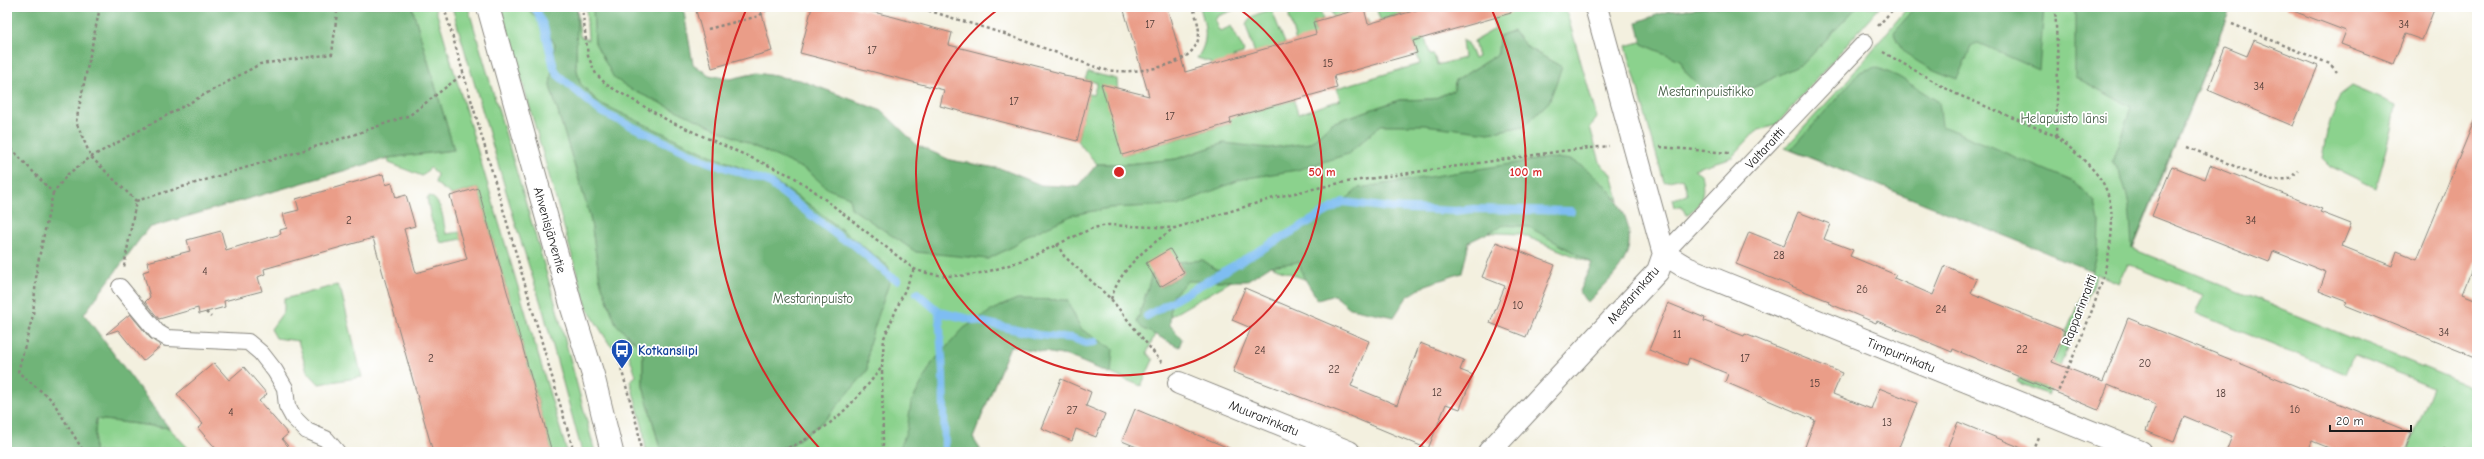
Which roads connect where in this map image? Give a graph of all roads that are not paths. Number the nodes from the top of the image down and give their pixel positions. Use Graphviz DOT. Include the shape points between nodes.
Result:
graph roads {
  1 [pos="488,7"];
  2 [pos="1596,7"];
  3 [pos="1865,42"];
  4 [pos="1664,254"];
  5 [pos="120,287"];
  6 [pos="1179,383"];
  7 [pos="337,452"];
  8 [pos="612,452"];
  9 [pos="1349,452"];
  10 [pos="1489,452"];
  11 [pos="2141,452"];
  1 -- 8 [label="street, Ahvenisjärventie" via="593,375"];
  2 -- 4 [label="street, Mestarinkatu"];
  3 -- 4 [label="lane, Valtaraitti"];
  4 -- 10 [label="street, Mestarinkatu" via="1658,271"];
  4 -- 11 [label="street, Timpurinkatu" via="1686,268"];
  5 -- 7 [label="lane" via="158,332 167,338 248,342 261,353 275,371 285,388 288,406 293,416 307,431 326,439"];
  6 -- 9 [label="street, Muurarinkatu"];
}
